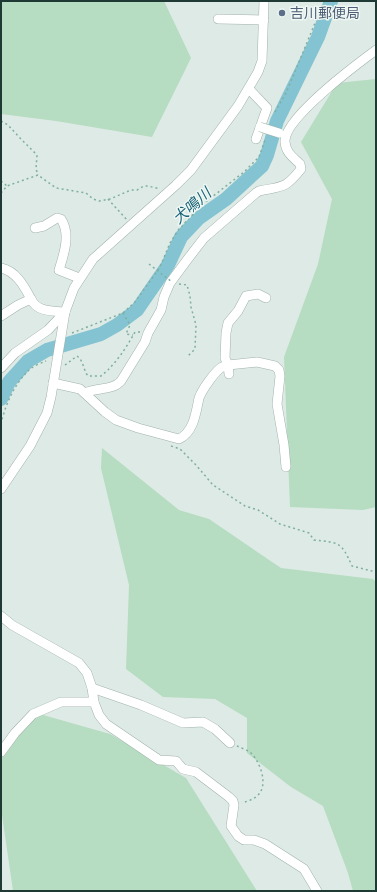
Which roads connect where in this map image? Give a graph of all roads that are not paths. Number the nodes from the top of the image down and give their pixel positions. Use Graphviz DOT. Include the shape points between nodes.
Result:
graph roads {
  1 [pos="264,1"];
  2 [pos="218,19"];
  3 [pos="264,20"];
  4 [pos="376,50"];
  5 [pos="249,89"];
  6 [pos="300,115"];
  7 [pos="260,127"];
  8 [pos="279,133"];
  9 [pos="256,139"];
  10 [pos="286,145"];
  11 [pos="35,228"];
  12 [pos="1,268"];
  13 [pos="79,278"];
  14 [pos="266,298"];
  15 [pos="31,299"];
  16 [pos="65,312"];
  17 [pos="1,316"];
  18 [pos="1,368"];
  19 [pos="229,370"];
  20 [pos="53,383"];
  21 [pos="85,393"];
  22 [pos="286,467"];
  23 [pos="1,490"];
  24 [pos="1,616"];
  25 [pos="92,688"];
  26 [pos="94,702"];
  27 [pos="230,743"];
  28 [pos="1,752"];
  29 [pos="317,891"];
  1 -- 3 [label="street"];
  2 -- 3 [label="street"];
  3 -- 5 [label="street" via="262,61"];
  4 -- 6 [label="street" via="342,76"];
  5 -- 7 [label="street" via="267,108"];
  5 -- 13 [label="street" via="191,170 93,259"];
  6 -- 8 [label="street" via="295,115"];
  6 -- 10 [label="street" via="286,134"];
  7 -- 8 [label="street, bridge"];
  7 -- 9 [label="street"];
  8 -- 10 [label="street"];
  10 -- 21 [label="street" via="288,153 300,164 301,169 294,178 283,187 256,193 196,246 164,297 161,310 145,342 117,385"];
  11 -- 13 [label="street" via="44,226 56,218 61,219 67,234 59,270"];
  12 -- 15 [label="street" via="9,270 20,280"];
  13 -- 16 [label="street"];
  14 -- 19 [label="street" via="258,294 246,296 228,323 225,358"];
  15 -- 16 [label="street" via="40,309"];
  15 -- 17 [label="street"];
  16 -- 18 [label="street" via="48,330 15,353"];
  16 -- 20 [label="street"];
  19 -- 21 [label="street" via="222,367 208,383 200,396 189,430 179,439 116,420"];
  19 -- 22 [label="street" via="257,362 275,366 278,370 280,376 277,404"];
  20 -- 21 [label="street" via="80,389"];
  20 -- 23 [label="street" via="47,412 41,426"];
  24 -- 25 [label="street" via="12,625 79,663 87,672"];
  25 -- 26 [label="street"];
  25 -- 27 [label="street" via="183,723 203,722"];
  26 -- 28 [label="street" via="60,702 33,714"];
  26 -- 29 [label="street" via="106,724 159,760 176,761 183,768 196,772 229,797 234,805 232,826 238,836 244,840 265,844 304,869"];
}
